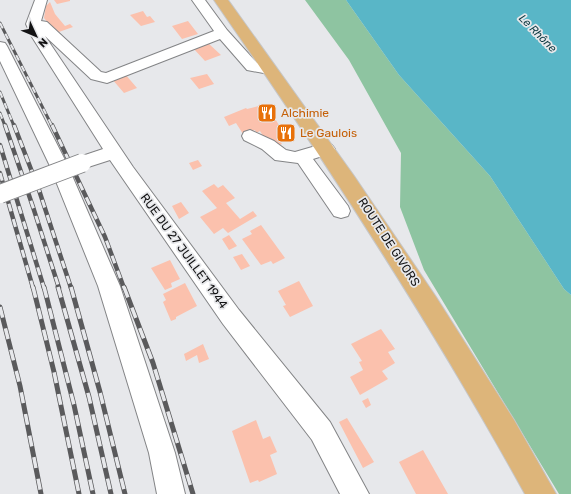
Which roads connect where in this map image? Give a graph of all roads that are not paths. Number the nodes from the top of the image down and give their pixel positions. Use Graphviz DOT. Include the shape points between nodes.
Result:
graph roads {
  1 [pos="41,0"];
  2 [pos="198,0"];
  3 [pos="221,0"];
  4 [pos="33,24"];
  5 [pos="222,33"];
  6 [pos="0,46"];
  7 [pos="269,69"];
  8 [pos="250,136"];
  9 [pos="326,149"];
  10 [pos="113,152"];
  11 [pos="302,156"];
  12 [pos="0,194"];
  13 [pos="341,211"];
  14 [pos="171,494"];
  15 [pos="355,494"];
  16 [pos="541,494"];
  1 -- 4 [label="street"];
  2 -- 5 [label="street"];
  3 -- 7 [label="main road, ROUTE DE GIVORS"];
  4 -- 5 [label="street" via="42,25 96,76 107,78"];
  4 -- 10 [label="street, RUE DU 27 JUILLET 1944"];
  5 -- 7 [label="street" via="252,67"];
  6 -- 14 [label="street" via="58,164 109,286 162,453"];
  7 -- 9 [label="main road, ROUTE DE GIVORS"];
  8 -- 11 [label="street" via="268,145 281,156"];
  9 -- 11 [label="street"];
  9 -- 16 [label="main road, ROUTE DE GIVORS" via="431,307"];
  10 -- 12 [label="street, bridge"];
  10 -- 15 [label="street, RUE DU 27 JUILLET 1944" via="231,317 321,431"];
  11 -- 13 [label="street"];
}
